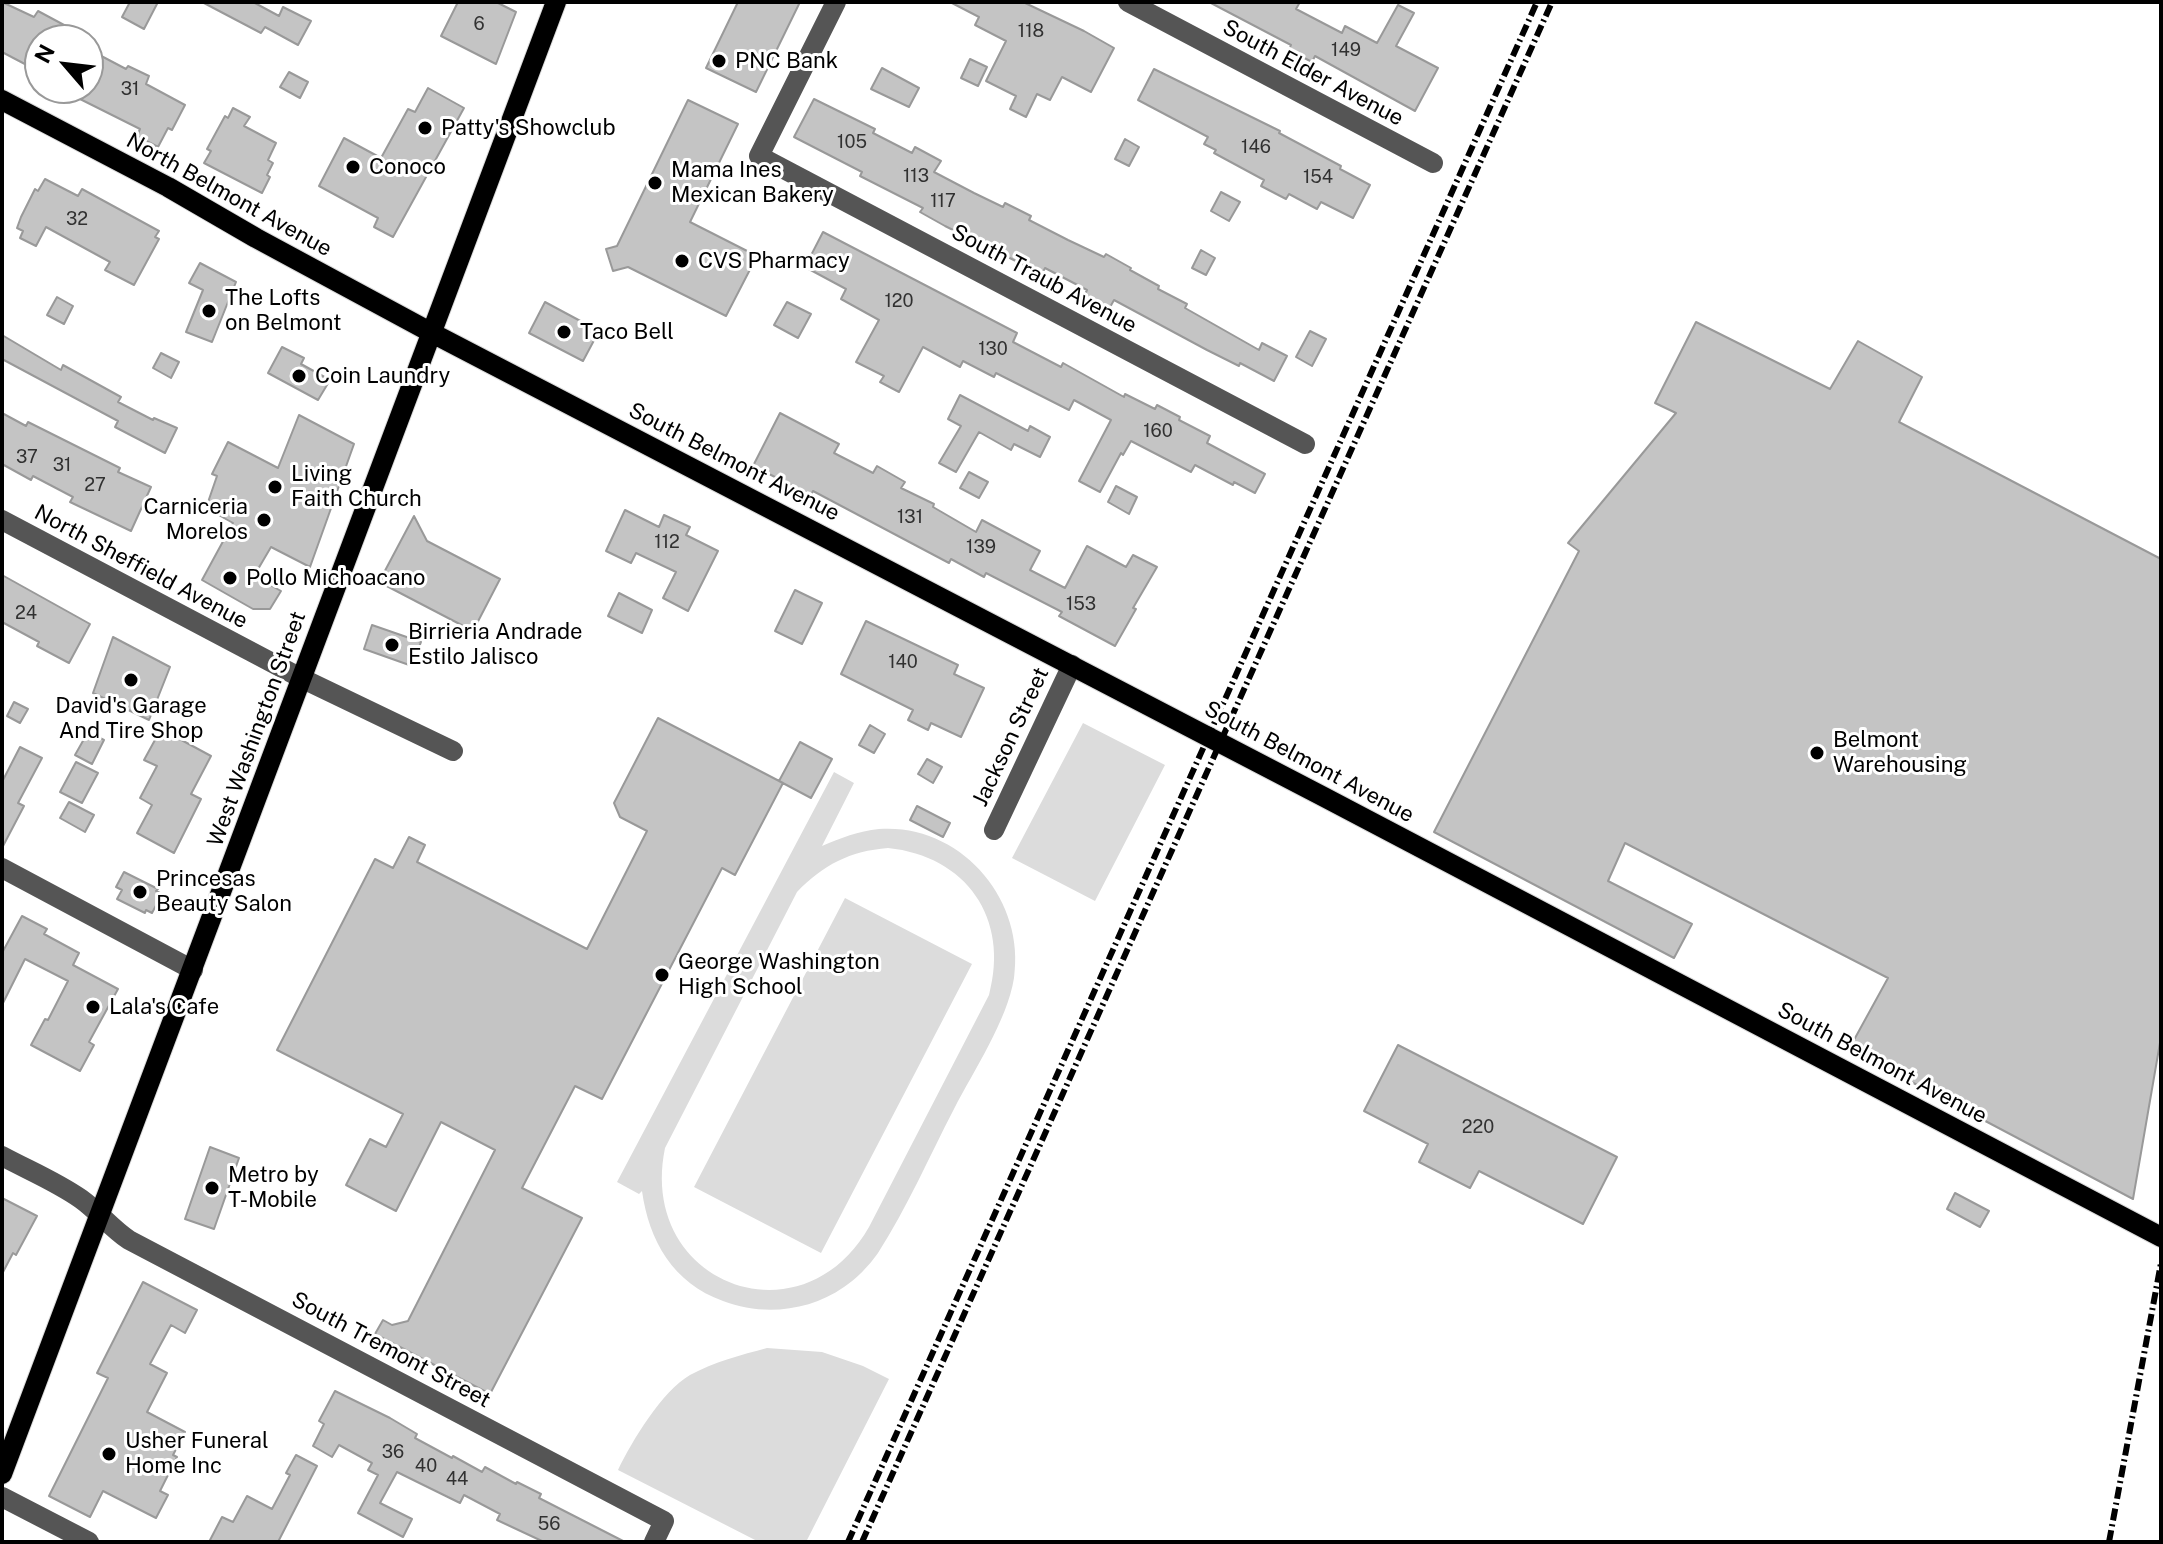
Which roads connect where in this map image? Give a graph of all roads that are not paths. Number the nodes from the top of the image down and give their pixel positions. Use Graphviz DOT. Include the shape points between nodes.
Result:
graph roads {
  1 [pos="556,2"];
  2 [pos="836,2"];
  3 [pos="1128,2"];
  4 [pos="2,100"];
  5 [pos="1433,163"];
  6 [pos="432,333"];
  7 [pos="1305,444"];
  8 [pos="2,520"];
  9 [pos="1072,665"];
  10 [pos="301,678"];
  11 [pos="453,751"];
  12 [pos="994,830"];
  13 [pos="2,868"];
  14 [pos="193,970"];
  15 [pos="2,1156"];
  16 [pos="101,1216"];
  17 [pos="2161,1237"];
  18 [pos="8,1439"];
  19 [pos="2,1474"];
  20 [pos="2,1497"];
  21 [pos="89,1542"];
  22 [pos="654,1542"];
  1 -- 6 [label="main road, West Washington Street"];
  2 -- 7 [label="street, South Traub Avenue" via="759,156"];
  3 -- 5 [label="street, South Elder Avenue"];
  4 -- 6 [label="main road, North Belmont Avenue"];
  6 -- 9 [label="main road, South Belmont Avenue"];
  6 -- 10 [label="main road, West Washington Street"];
  8 -- 10 [label="street, North Sheffield Avenue"];
  9 -- 12 [label="street, Jackson Street"];
  9 -- 17 [label="main road, South Belmont Avenue"];
  10 -- 11 [label="street, North Sheffield Avenue"];
  10 -- 14 [label="main road, West Washington Street"];
  13 -- 14 [label="street"];
  14 -- 16 [label="main road, West Washington Street"];
  15 -- 16 [label="street, South Tremont Street" via="73,1194"];
  16 -- 18 [label="main road, West Washington Street"];
  16 -- 22 [label="street, South Tremont Street" via="129,1240 664,1521"];
  18 -- 19 [label="main road, West Washington Street"];
  20 -- 21 [label="street"];
}
